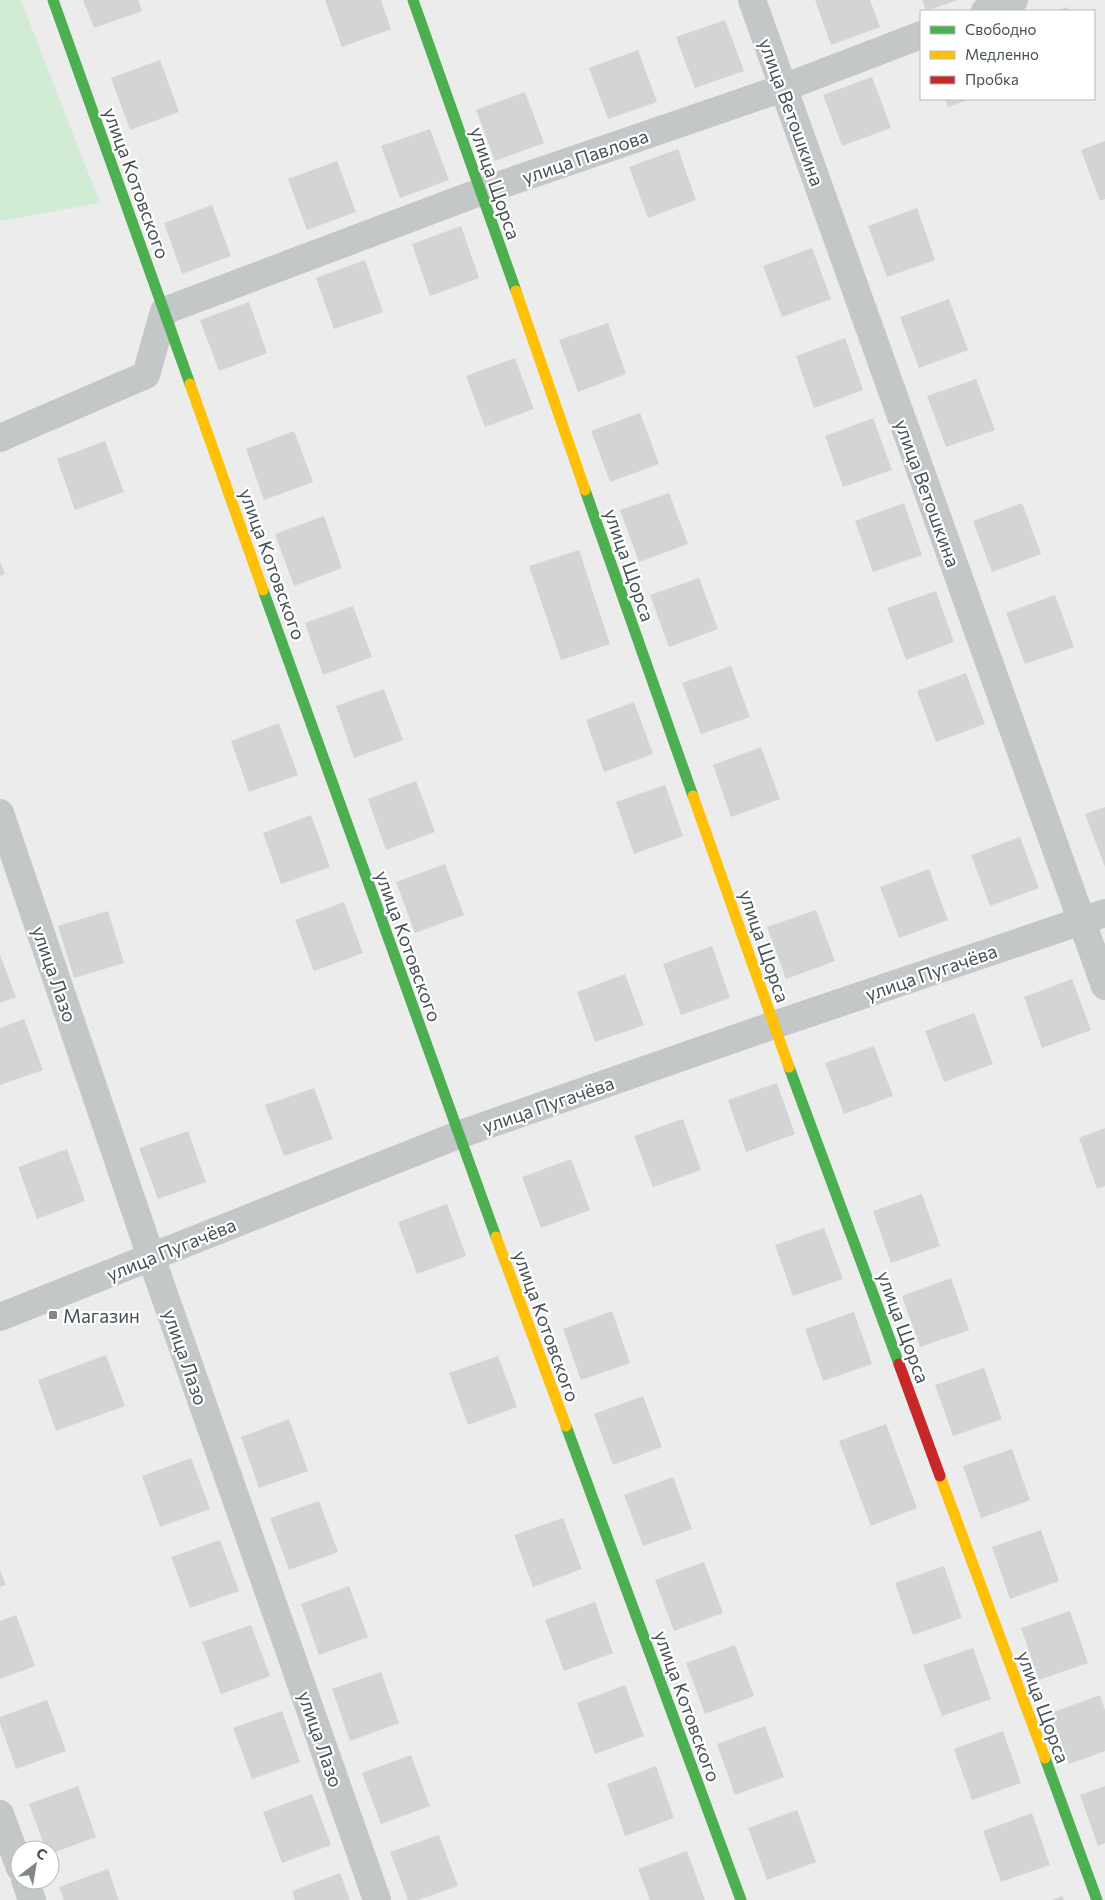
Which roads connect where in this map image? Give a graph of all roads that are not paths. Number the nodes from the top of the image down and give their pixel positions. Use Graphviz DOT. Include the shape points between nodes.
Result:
graph roads {
  1 [pos="53,0"];
  2 [pos="413,0"];
  3 [pos="752,0"];
  4 [pos="1014,0"];
  5 [pos="987,10"];
  6 [pos="920,35"];
  7 [pos="783,88"];
  8 [pos="480,192"];
  9 [pos="164,311"];
  10 [pos="0,438"];
  11 [pos="0,813"];
  12 [pos="1093,917"];
  13 [pos="1105,986"];
  14 [pos="774,1024"];
  15 [pos="458,1135"];
  16 [pos="151,1257"];
  17 [pos="0,1317"];
  18 [pos="0,1814"];
  19 [pos="10,1841"];
  20 [pos="377,1900"];
  21 [pos="741,1900"];
  22 [pos="1097,1900"];
  1 -- 9 [label="street, улица Котовского"];
  2 -- 8 [label="street, улица Щорса"];
  3 -- 7 [label="street, улица Ветошкина"];
  4 -- 5 [label="street"];
  6 -- 7 [label="street, улица Павлова"];
  7 -- 8 [label="street, улица Павлова"];
  7 -- 12 [label="street, улица Ветошкина"];
  8 -- 9 [label="street, улица Павлова"];
  8 -- 14 [label="street, улица Щорса"];
  9 -- 10 [label="street" via="146,374"];
  9 -- 15 [label="street, улица Котовского"];
  11 -- 16 [label="street, улица Лазо"];
  12 -- 13 [label="street, улица Ветошкина"];
  12 -- 14 [label="street, улица Пугачёва"];
  14 -- 15 [label="street, улица Пугачёва"];
  14 -- 22 [label="street, улица Щорса"];
  15 -- 16 [label="street, улица Пугачёва"];
  15 -- 21 [label="street, улица Котовского"];
  16 -- 17 [label="street, улица Пугачёва"];
  16 -- 20 [label="street, улица Лазо"];
  18 -- 19 [label="street"];
}
